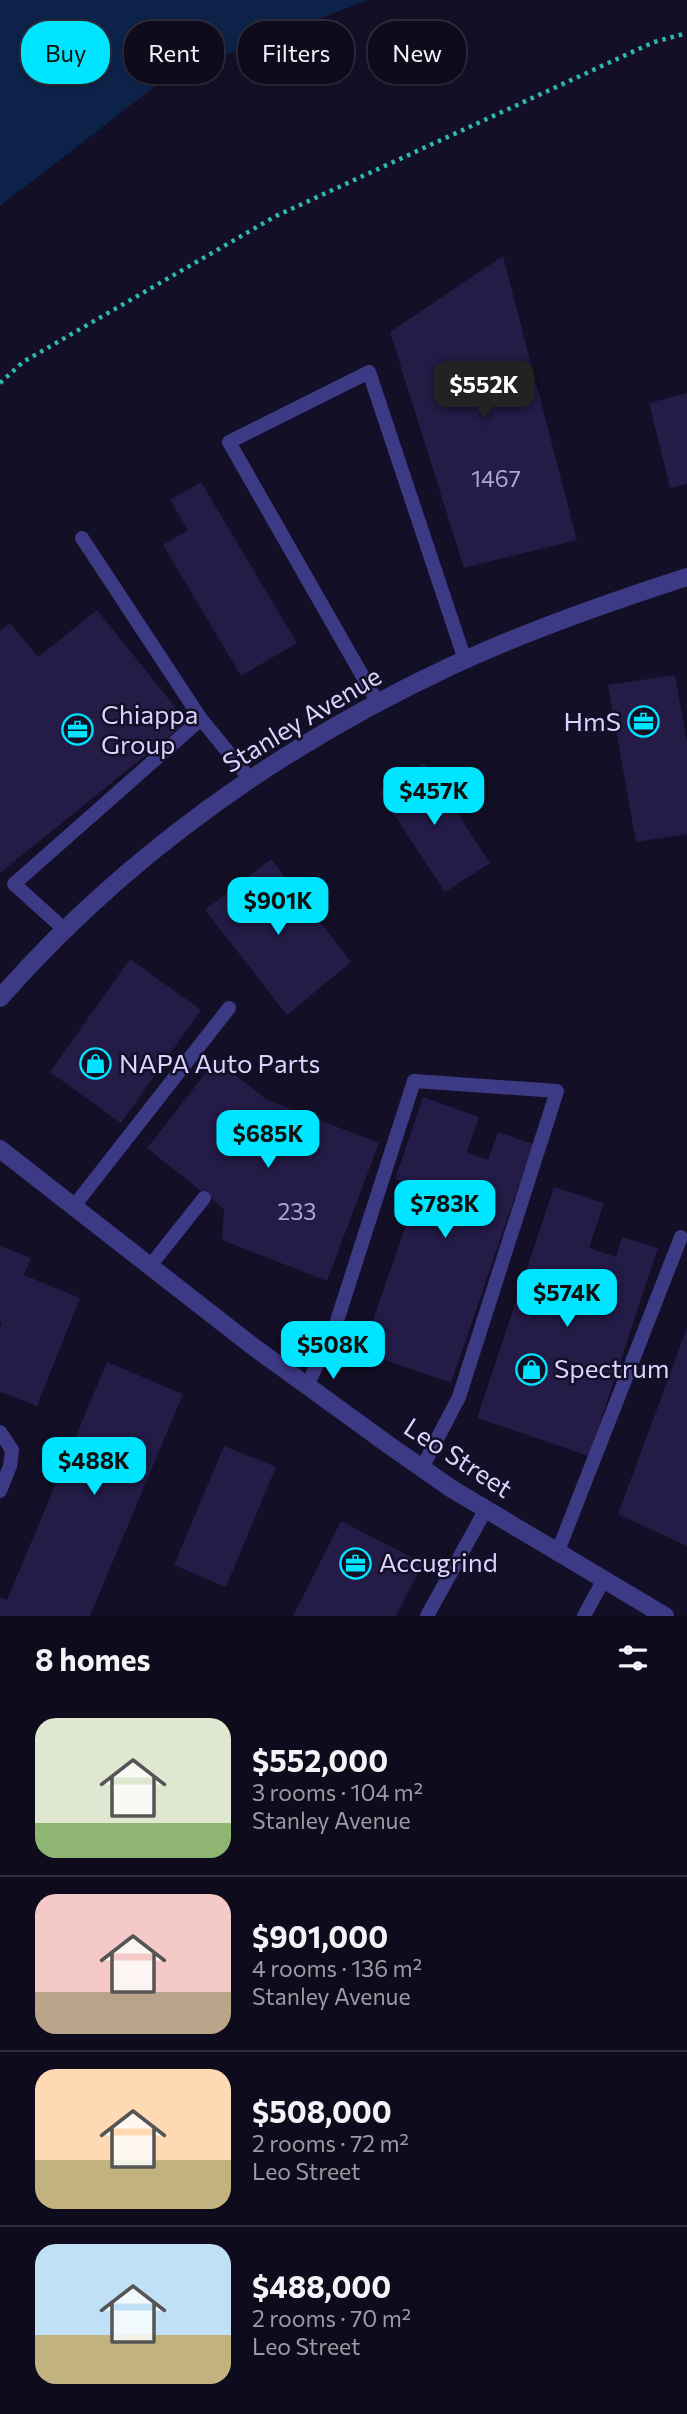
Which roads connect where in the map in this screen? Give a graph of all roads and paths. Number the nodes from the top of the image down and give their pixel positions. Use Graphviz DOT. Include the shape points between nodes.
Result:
graph roads {
  1 [pos="687,33"];
  2 [pos="0,383"];
  3 [pos="82,538"];
  4 [pos="687,577"];
  5 [pos="465,660"];
  6 [pos="378,703"];
  7 [pos="201,719"];
  8 [pos="250,779"];
  9 [pos="65,930"];
  10 [pos="0,998"];
  11 [pos="229,1008"];
  12 [pos="0,1149"];
  13 [pos="204,1198"];
  14 [pos="74,1206"];
  15 [pos="681,1237"];
  16 [pos="150,1266"];
  17 [pos="307,1386"];
  18 [pos="0,1432"];
  19 [pos="422,1468"];
  20 [pos="0,1491"];
  21 [pos="486,1509"];
  22 [pos="558,1551"];
  23 [pos="604,1579"];
  24 [pos="427,1616"];
  25 [pos="584,1616"];
  26 [pos="665,1616"];
  1 -- 2 [label="path" via="654,43 276,216 23,362"];
  3 -- 7 [label="lane"];
  4 -- 5 [label="street, Stanley Avenue"];
  5 -- 6 [label="street, Stanley Avenue"];
  5 -- 6 [label="lane" via="369,372 229,442"];
  6 -- 8 [label="street, Stanley Avenue"];
  7 -- 8 [label="lane"];
  7 -- 9 [label="lane" via="14,884"];
  8 -- 9 [label="street, Stanley Avenue" via="133,866"];
  9 -- 10 [label="street, Stanley Avenue"];
  11 -- 14 [label="lane"];
  12 -- 14 [label="street, Leo Street"];
  13 -- 16 [label="lane"];
  14 -- 16 [label="street, Leo Street"];
  15 -- 22 [label="lane"];
  16 -- 17 [label="street, Leo Street"];
  17 -- 19 [label="street, Leo Street"];
  17 -- 19 [label="lane" via="335,1324 414,1081 557,1091 458,1397"];
  18 -- 20 [label="lane" via="12,1450"];
  19 -- 21 [label="street, Leo Street"];
  21 -- 22 [label="street, Leo Street"];
  21 -- 24 [label="lane"];
  22 -- 23 [label="street, Leo Street"];
  23 -- 25 [label="lane"];
  23 -- 26 [label="street, Leo Street"];
}
